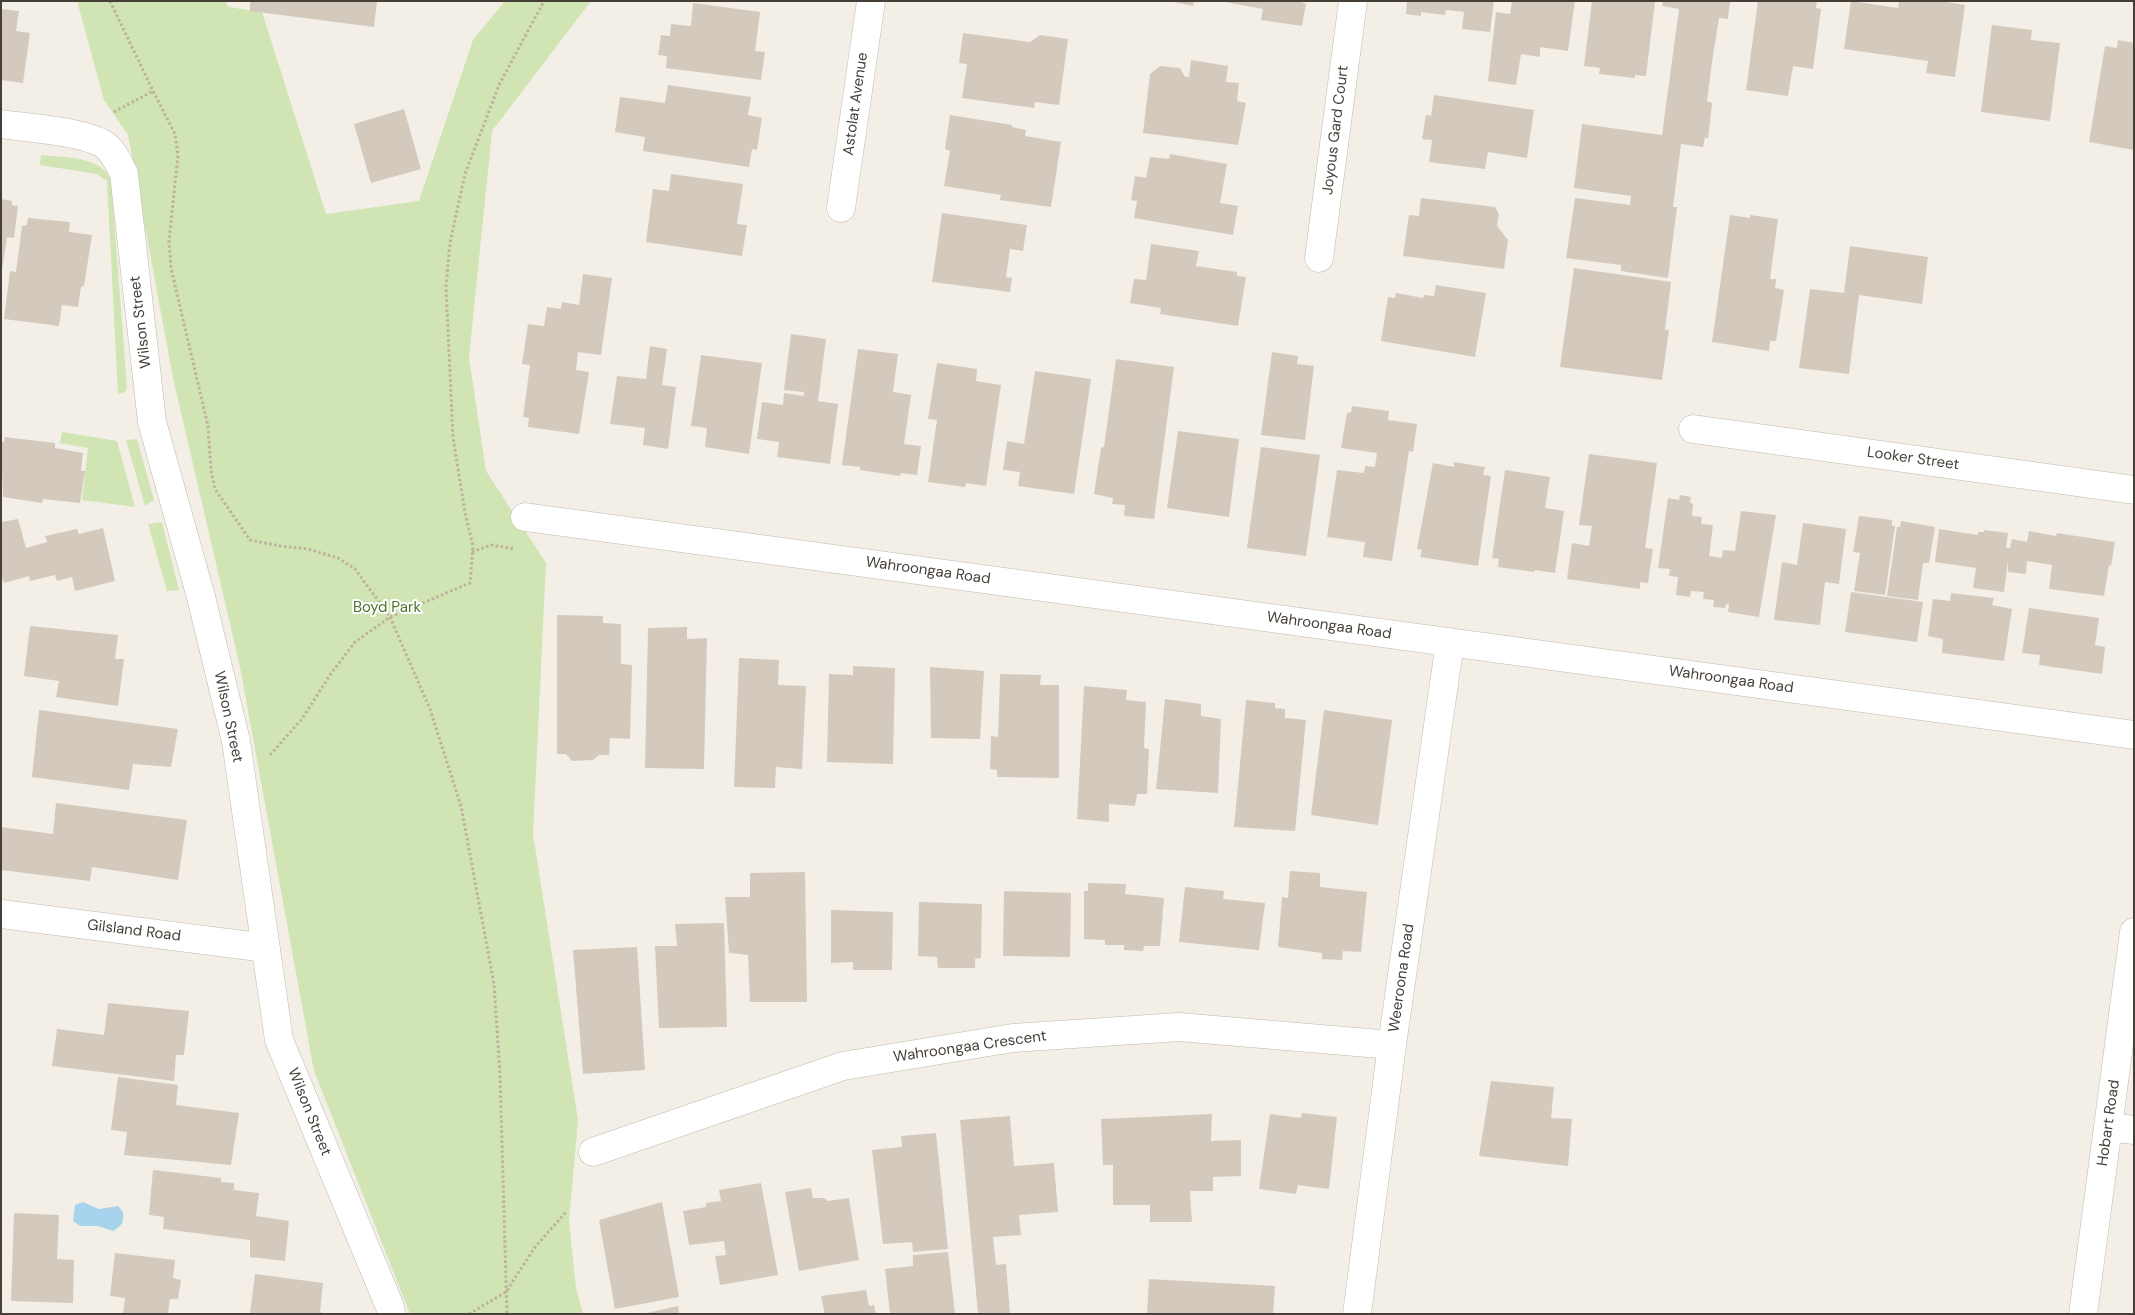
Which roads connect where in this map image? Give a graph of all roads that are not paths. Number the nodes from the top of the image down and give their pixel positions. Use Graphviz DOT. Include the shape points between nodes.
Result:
graph roads {
  1 [pos="871,1"];
  2 [pos="1353,1"];
  3 [pos="1,124"];
  4 [pos="841,208"];
  5 [pos="1319,258"];
  6 [pos="1693,429"];
  7 [pos="2134,490"];
  8 [pos="525,517"];
  9 [pos="1450,642"];
  10 [pos="2134,735"];
  11 [pos="1,914"];
  12 [pos="2134,932"];
  13 [pos="266,948"];
  14 [pos="1392,1045"];
  15 [pos="2121,1128"];
  16 [pos="593,1152"];
  17 [pos="390,1314"];
  18 [pos="1357,1314"];
  19 [pos="2083,1314"];
  1 -- 4 [label="street, Astolat Avenue"];
  2 -- 5 [label="street, Joyous Gard Court"];
  3 -- 13 [label="street, Wilson Street" via="89,138 106,146 124,174 152,422 236,742"];
  6 -- 7 [label="street, Looker Street"];
  8 -- 9 [label="street, Wahroongaa Road"];
  9 -- 10 [label="street, Wahroongaa Road"];
  9 -- 14 [label="street, Weeroona Road"];
  11 -- 13 [label="street, Gilsland Road"];
  12 -- 15 [label="street, Hobart Road"];
  13 -- 17 [label="street, Wilson Street" via="279,1040 390,1307"];
  14 -- 16 [label="street, Wahroongaa Crescent" via="1179,1027 1013,1038 843,1066"];
  14 -- 18 [label="street, Weeroona Road"];
  15 -- 19 [label="street, Hobart Road"];
}
